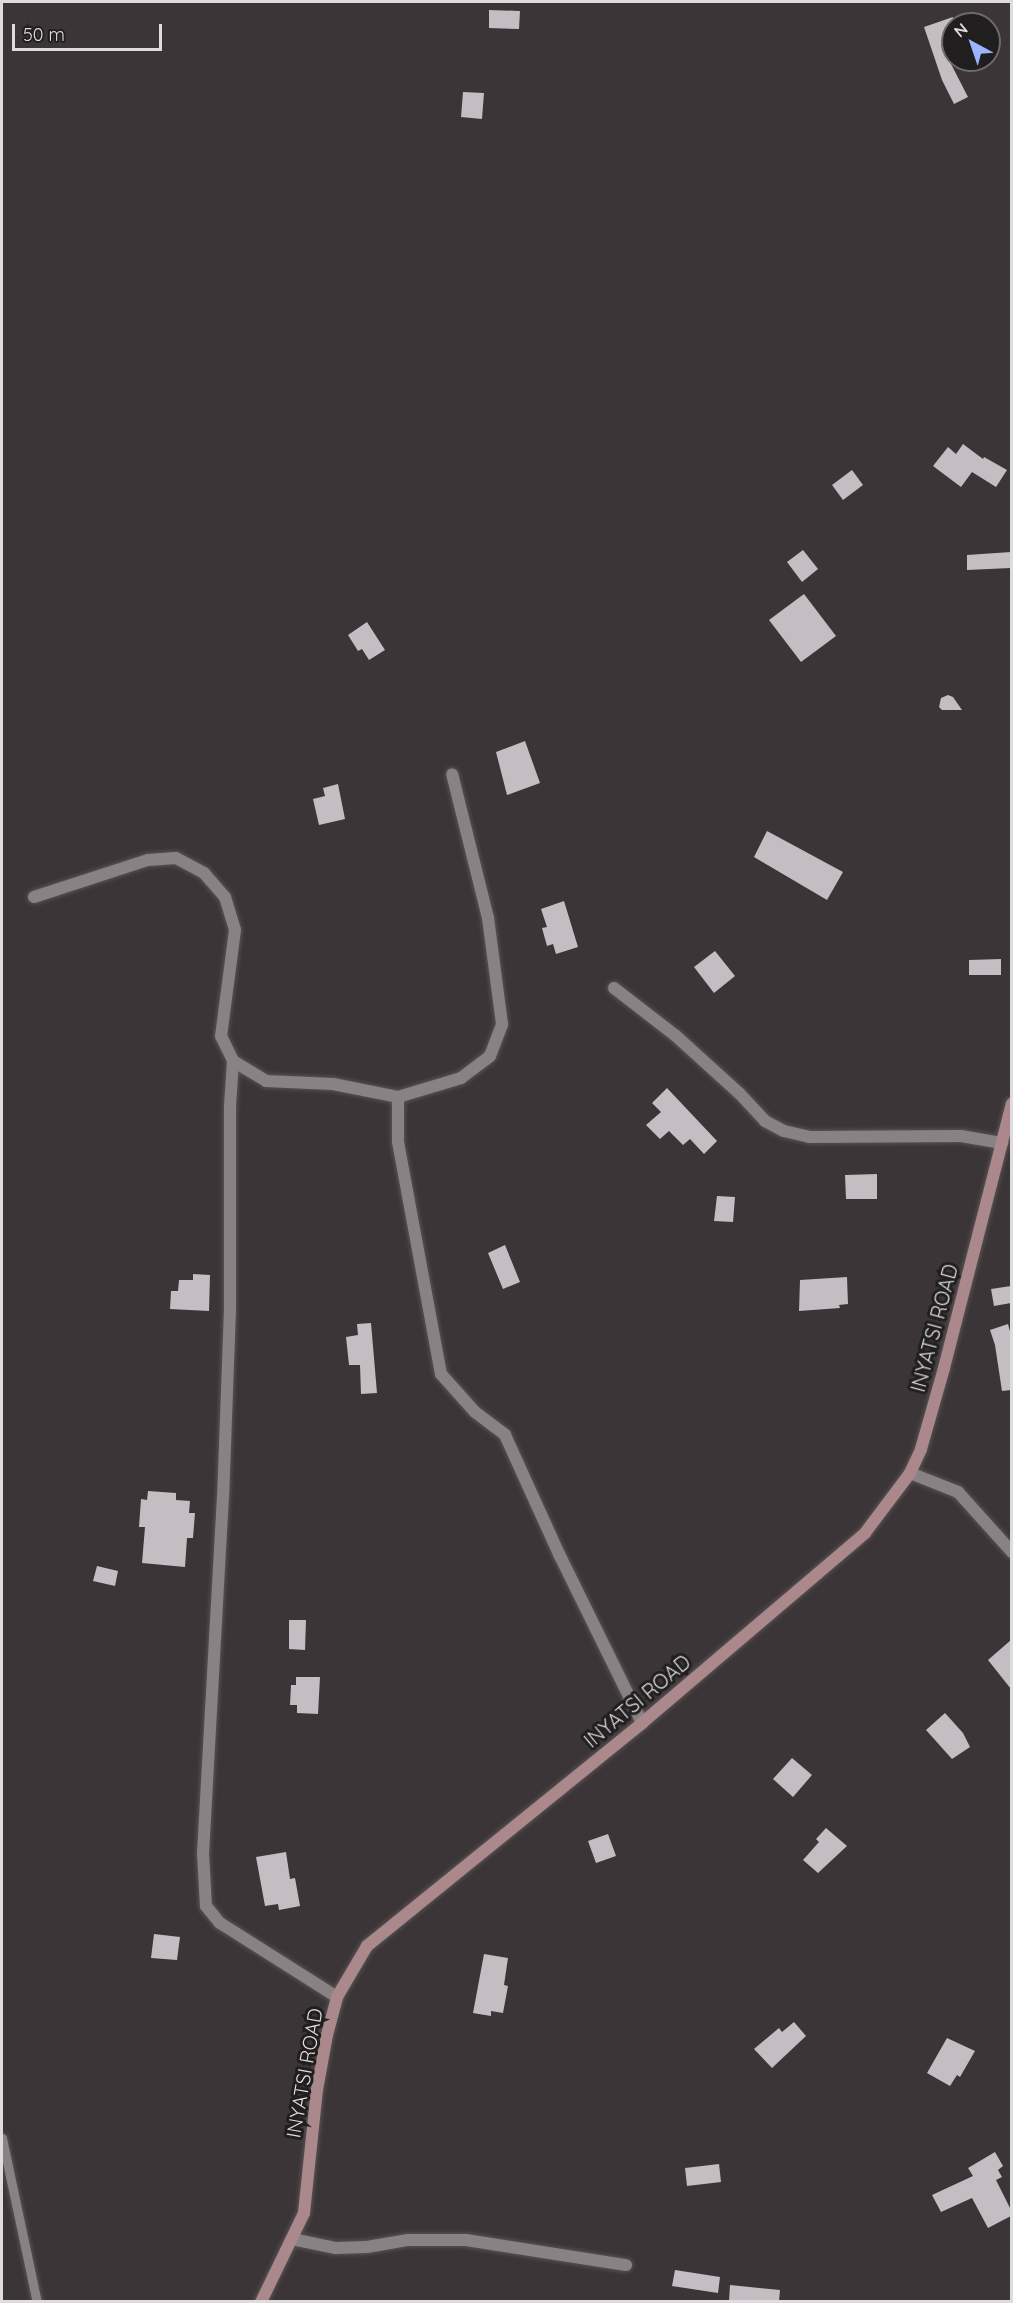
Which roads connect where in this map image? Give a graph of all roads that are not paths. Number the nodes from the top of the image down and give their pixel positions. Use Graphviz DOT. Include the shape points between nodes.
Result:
graph roads {
  1 [pos="452,774"];
  2 [pos="34,897"];
  3 [pos="614,988"];
  4 [pos="233,1061"];
  5 [pos="398,1097"];
  6 [pos="1011,1104"];
  7 [pos="1002,1143"];
  8 [pos="910,1473"];
  9 [pos="1011,1552"];
  10 [pos="642,1723"];
  11 [pos="337,1997"];
  12 [pos="2,2138"];
  13 [pos="292,2239"];
  14 [pos="626,2265"];
  15 [pos="37,2301"];
  16 [pos="261,2301"];
  1 -- 5 [label="street" via="488,918 502,1024 490,1056 461,1078"];
  2 -- 4 [label="street" via="148,860 176,858 204,873 225,897 235,930 221,1036"];
  3 -- 7 [label="street" via="676,1036 765,1121 784,1131 810,1137 961,1136"];
  4 -- 5 [label="street" via="266,1082 333,1084"];
  4 -- 11 [label="street" via="230,1309 203,1853 206,1906 220,1923"];
  5 -- 10 [label="street" via="398,1142 441,1374 475,1412 505,1435"];
  6 -- 7 [label="street, INYATSI ROAD"];
  7 -- 8 [label="street, INYATSI ROAD" via="944,1368 921,1449"];
  8 -- 9 [label="street" via="958,1492"];
  8 -- 10 [label="street, INYATSI ROAD" via="865,1533"];
  10 -- 11 [label="street, INYATSI ROAD" via="367,1946"];
  11 -- 13 [label="street, INYATSI ROAD" via="316,2090 304,2213"];
  12 -- 15 [label="lane"];
  13 -- 14 [label="street" via="336,2248 408,2240 466,2240"];
  13 -- 16 [label="street, INYATSI ROAD"];
}
